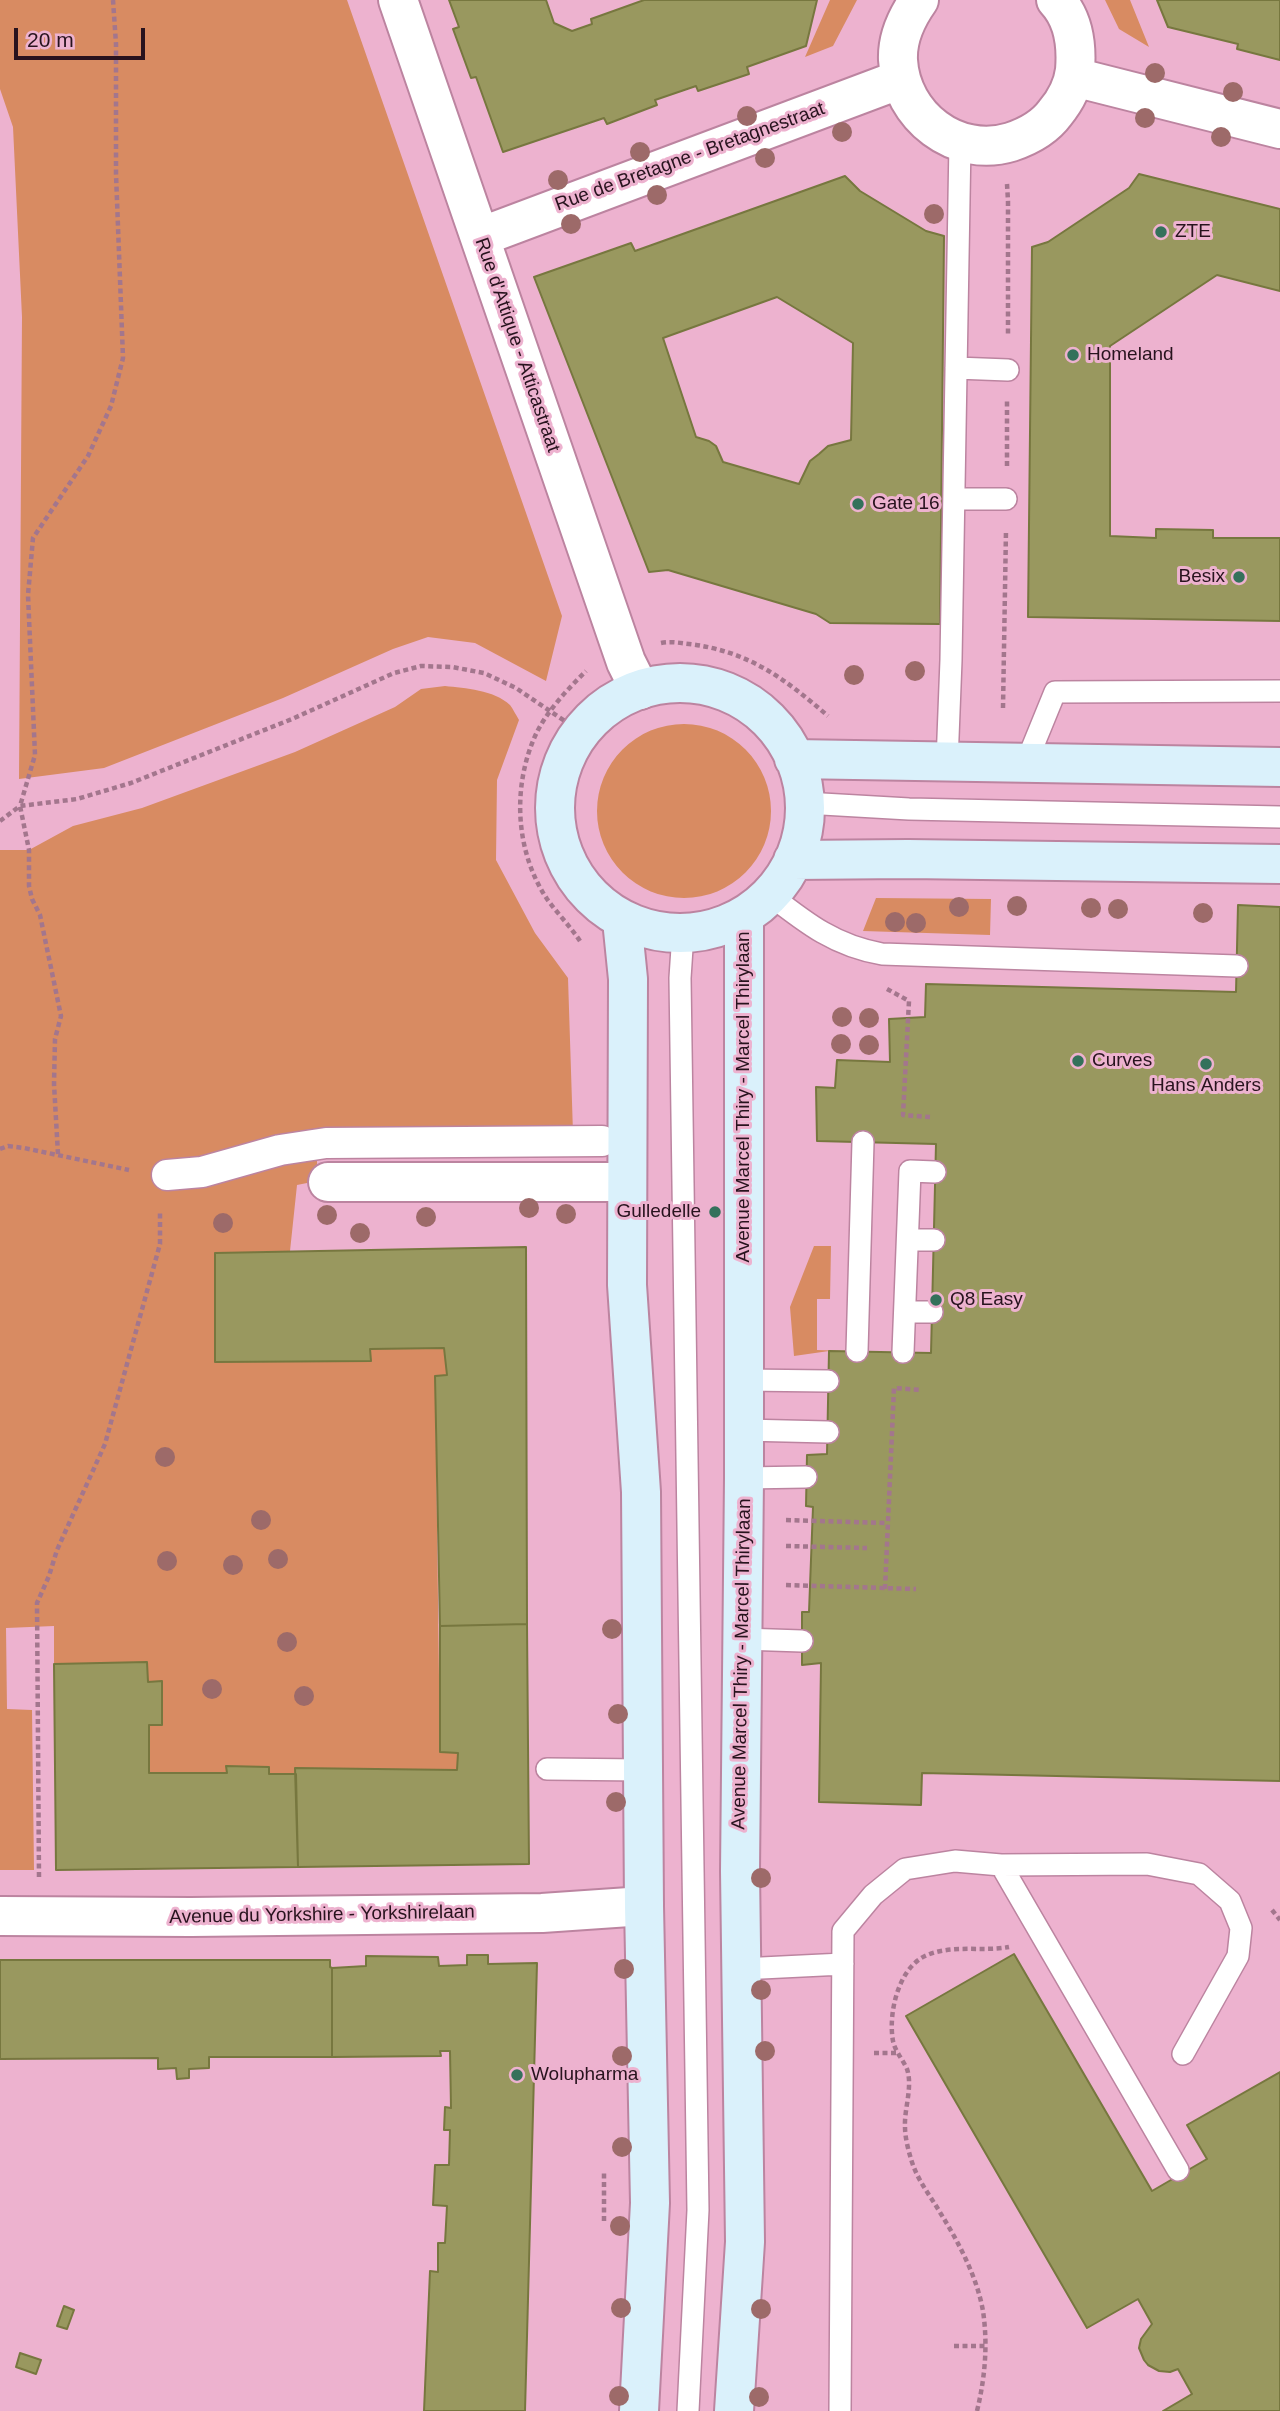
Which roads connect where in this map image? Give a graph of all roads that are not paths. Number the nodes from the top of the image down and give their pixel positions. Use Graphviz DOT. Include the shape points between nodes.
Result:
graph roads {
  1 [pos="398,0"];
  2 [pos="919,0"];
  3 [pos="1056,0"];
  4 [pos="1074,77"];
  5 [pos="901,79"];
  6 [pos="1280,129"];
  7 [pos="960,142"];
  8 [pos="480,237"];
  9 [pos="956,368"];
  10 [pos="1008,370"];
  11 [pos="954,499"];
  12 [pos="1006,499"];
  13 [pos="640,690"];
  14 [pos="1280,691"];
  15 [pos="794,759"];
  16 [pos="947,763"];
  17 [pos="1026,763"];
  18 [pos="1280,767"];
  19 [pos="805,803"];
  20 [pos="1280,817"];
  21 [pos="793,860"];
  22 [pos="1280,864"];
  23 [pos="757,905"];
  24 [pos="622,920"];
  25 [pos="683,933"];
  26 [pos="1237,965"];
  27 [pos="602,1141"];
  28 [pos="863,1142"];
  29 [pos="936,1172"];
  30 [pos="164,1175"];
  31 [pos="328,1182"];
  32 [pos="627,1182"];
  33 [pos="908,1240"];
  34 [pos="934,1240"];
  35 [pos="905,1312"];
  36 [pos="932,1312"];
  37 [pos="857,1351"];
  38 [pos="903,1352"];
  39 [pos="744,1380"];
  40 [pos="828,1381"];
  41 [pos="744,1430"];
  42 [pos="828,1432"];
  43 [pos="806,1477"];
  44 [pos="744,1478"];
  45 [pos="742,1639"];
  46 [pos="802,1641"];
  47 [pos="547,1769"];
  48 [pos="643,1770"];
  49 [pos="1001,1865"];
  50 [pos="644,1906"];
  51 [pos="0,1916"];
  52 [pos="844,1964"];
  53 [pos="741,1969"];
  54 [pos="1183,2054"];
  55 [pos="1178,2170"];
  56 [pos="639,2411"];
  57 [pos="688,2411"];
  58 [pos="734,2411"];
  59 [pos="839,2411"];
  1 -- 8 [label="street, Rue d'Attique - Atticastraat"];
  2 -- 5 [label="street" via="901,38"];
  3 -- 4 [label="street" via="1072,28 1077,52"];
  4 -- 6 [label="street"];
  4 -- 7 [label="street" via="1065,102 1027,137 1002,145"];
  5 -- 7 [label="street" via="916,111"];
  5 -- 8 [label="street, Rue de Bretagne - Bretagnestraat"];
  7 -- 9 [label="lane"];
  8 -- 13 [label="street, Rue d'Attique - Atticastraat" via="623,653"];
  9 -- 10 [label="lane"];
  9 -- 11 [label="lane"];
  11 -- 12 [label="lane"];
  11 -- 16 [label="lane"];
  13 -- 15 [label="main road" via="692,684 743,700 782,735"];
  13 -- 24 [label="main road" via="597,715 565,722 567,756 555,809 566,861 580,884"];
  14 -- 17 [label="lane" via="1055,692"];
  15 -- 16 [label="main road"];
  15 -- 19 [label="main road"];
  16 -- 17 [label="main road"];
  17 -- 18 [label="main road"];
  19 -- 20 [label="lane"];
  19 -- 21 [label="main road"];
  21 -- 22 [label="main road"];
  21 -- 23 [label="main road"];
  23 -- 25 [label="main road" via="725,925"];
  23 -- 26 [label="lane" via="857,950 882,954"];
  23 -- 39 [label="main road, Avenue Marcel Thiry - Marcel Thirylaan"];
  24 -- 25 [label="main road" via="652,930"];
  24 -- 32 [label="main road" via="628,979"];
  25 -- 57 [label="lane" via="680,978 698,2210"];
  27 -- 30 [label="street" via="326,1143 280,1150 202,1172"];
  28 -- 37 [label="lane"];
  29 -- 33 [label="lane" via="910,1171"];
  31 -- 32 [label="street"];
  32 -- 48 [label="main road" via="627,1285 641,1492"];
  33 -- 34 [label="lane"];
  33 -- 35 [label="lane"];
  35 -- 36 [label="lane"];
  35 -- 38 [label="lane"];
  39 -- 40 [label="lane"];
  39 -- 41 [label="main road, Avenue Marcel Thiry - Marcel Thirylaan"];
  41 -- 42 [label="lane"];
  41 -- 44 [label="main road, Avenue Marcel Thiry - Marcel Thirylaan"];
  43 -- 44 [label="lane"];
  44 -- 45 [label="main road, Avenue Marcel Thiry - Marcel Thirylaan"];
  45 -- 46 [label="lane"];
  45 -- 53 [label="main road, Avenue Marcel Thiry - Marcel Thirylaan"];
  47 -- 48 [label="lane"];
  48 -- 50 [label="main road"];
  49 -- 52 [label="lane" via="955,1861 905,1869 873,1895 843,1931"];
  49 -- 54 [label="lane" via="1147,1864 1199,1874 1230,1901 1241,1928 1238,1956"];
  49 -- 55 [label="lane"];
  50 -- 51 [label="street, Avenue du Yorkshire - Yorkshirelaan" via="542,1913"];
  50 -- 56 [label="main road" via="650,2203"];
  52 -- 53 [label="lane"];
  52 -- 59 [label="lane"];
  53 -- 58 [label="main road, Avenue Marcel Thiry - Marcel Thirylaan" via="745,2242"];
}
